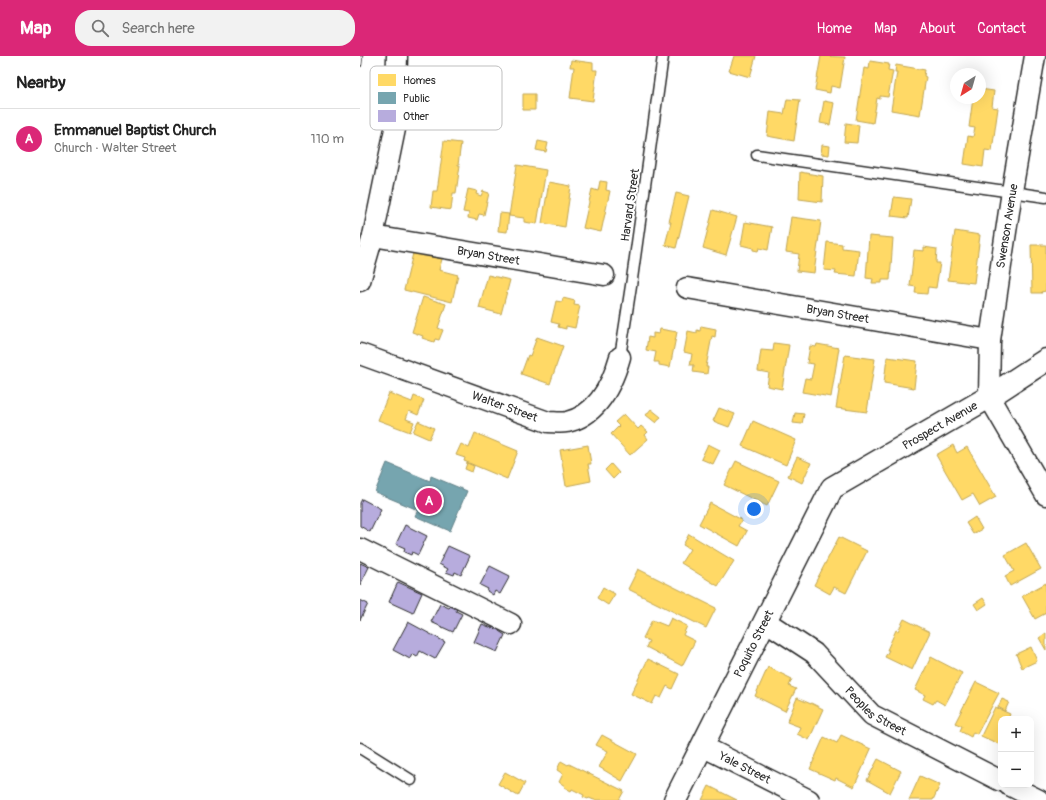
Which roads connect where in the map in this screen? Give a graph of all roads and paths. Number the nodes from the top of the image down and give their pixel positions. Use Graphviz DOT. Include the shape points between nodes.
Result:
graph roads {
  1 [pos="398,56"];
  2 [pos="663,56"];
  3 [pos="1035,56"];
  4 [pos="398,66"];
  5 [pos="395,130"];
  6 [pos="757,154"];
  7 [pos="1012,191"];
  8 [pos="1046,197"];
  9 [pos="373,236"];
  10 [pos="604,275"];
  11 [pos="360,281"];
  12 [pos="687,288"];
  13 [pos="990,340"];
  14 [pos="360,354"];
  15 [pos="620,357"];
  16 [pos="1046,360"];
  17 [pos="989,397"];
  18 [pos="832,488"];
  19 [pos="1046,495"];
  20 [pos="360,549"];
  21 [pos="765,621"];
  22 [pos="511,624"];
  23 [pos="702,746"];
  24 [pos="360,748"];
  25 [pos="998,779"];
  26 [pos="411,780"];
  27 [pos="1015,788"];
  28 [pos="675,800"];
  29 [pos="809,800"];
  30 [pos="1038,800"];
  1 -- 4 [label="street"];
  2 -- 15 [label="lane, Harvard Street"];
  3 -- 7 [label="street, Swenson Avenue"];
  5 -- 9 [label="street"];
  6 -- 7 [label="lane"];
  7 -- 8 [label="lane"];
  7 -- 13 [label="street, Swenson Avenue"];
  9 -- 10 [label="street, Bryan Street"];
  9 -- 11 [label="street"];
  12 -- 13 [label="street, Bryan Street"];
  13 -- 17 [label="street, Swenson Avenue"];
  14 -- 15 [label="street, Walter Street" via="548,422 567,422 586,414 604,397"];
  16 -- 17 [label="street, Prospect Avenue"];
  17 -- 18 [label="street, Prospect Avenue"];
  17 -- 19 [label="street"];
  18 -- 21 [label="street, Poquito Street"];
  20 -- 22 [label="street"];
  21 -- 23 [label="street, Poquito Street"];
  21 -- 25 [label="street, Peoples Street" via="814,653 872,716"];
  23 -- 28 [label="street, Poquito Street"];
  23 -- 29 [label="street, Yale Street"];
  24 -- 26 [label="lane"];
  27 -- 30 [label="street"];
}
